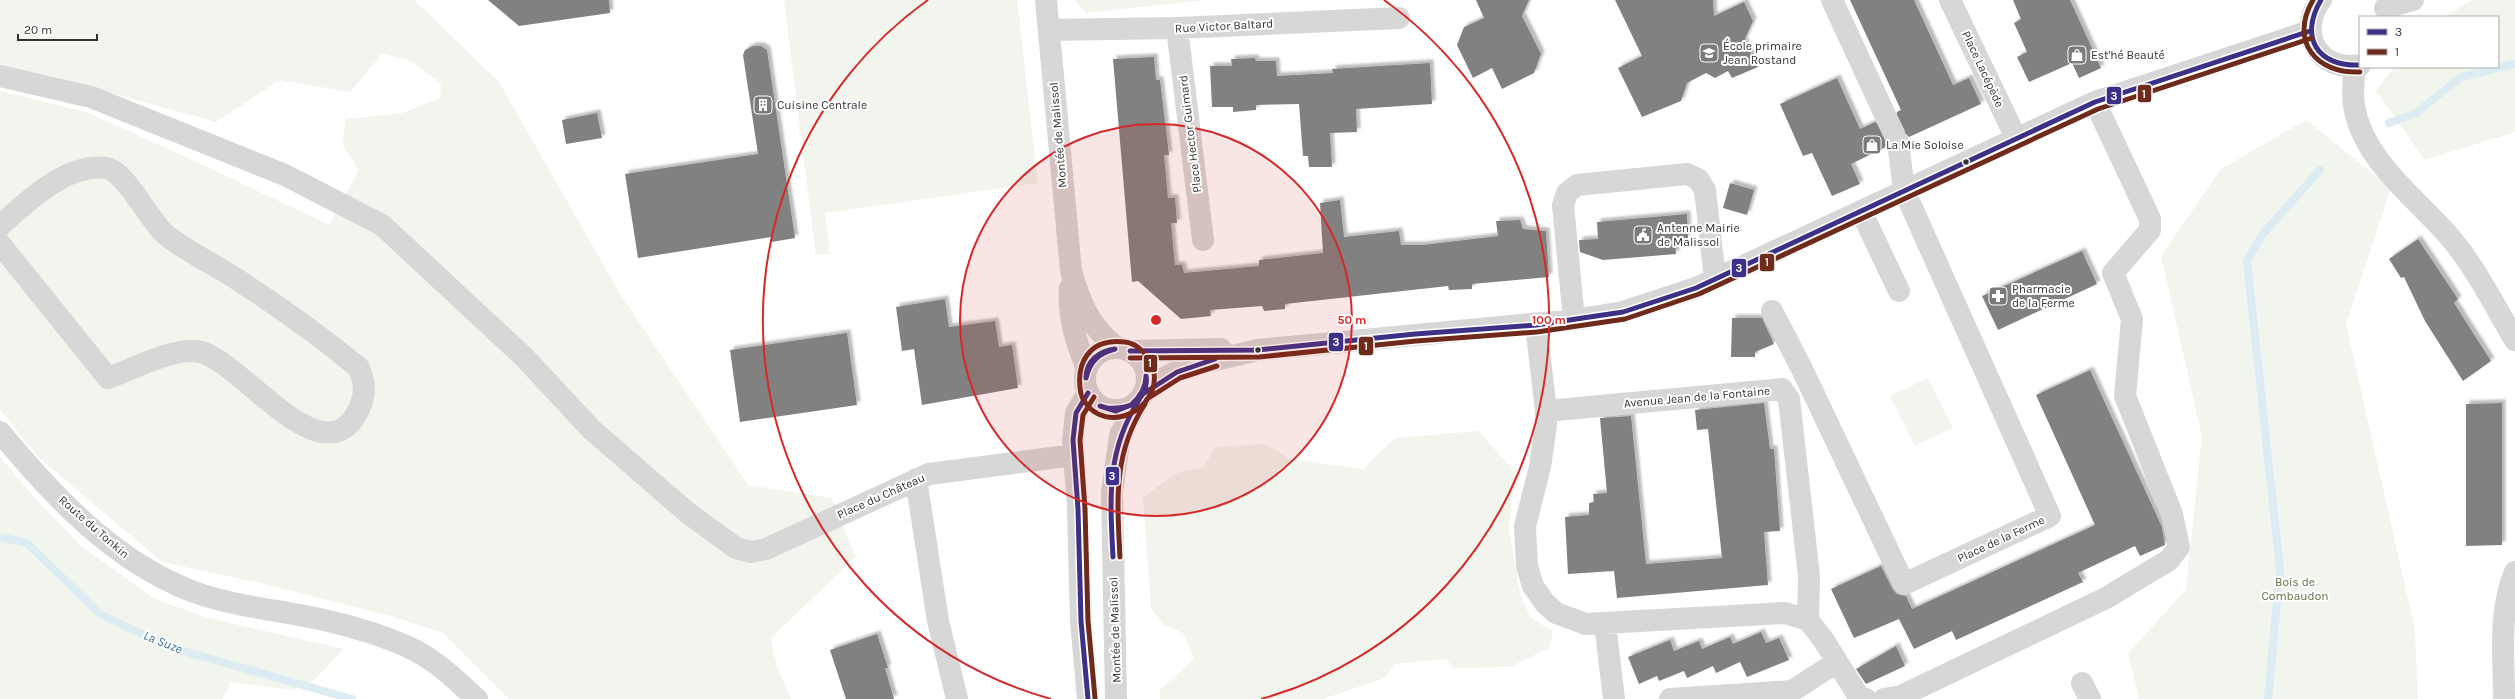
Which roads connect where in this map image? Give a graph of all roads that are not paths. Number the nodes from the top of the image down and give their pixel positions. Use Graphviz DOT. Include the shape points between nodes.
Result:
graph roads {
  1 [pos="1046,0"];
  2 [pos="1832,0"];
  3 [pos="1950,0"];
  4 [pos="2321,0"];
  5 [pos="2413,0"];
  6 [pos="2384,8"];
  7 [pos="1399,18"];
  8 [pos="1177,28"];
  9 [pos="1049,30"];
  10 [pos="2310,31"];
  11 [pos="2357,66"];
  12 [pos="0,76"];
  13 [pos="2095,102"];
  14 [pos="1886,117"];
  15 [pos="2016,138"];
  16 [pos="1898,142"];
  17 [pos="1904,190"];
  18 [pos="1861,211"];
  19 [pos="0,226"];
  20 [pos="1203,240"];
  21 [pos="0,244"];
  22 [pos="1071,271"];
  23 [pos="1715,279"];
  24 [pos="1899,291"];
  25 [pos="1772,311"];
  26 [pos="1574,320"];
  27 [pos="1536,324"];
  28 [pos="2515,340"];
  29 [pos="1123,350"];
  30 [pos="1258,350"];
  31 [pos="1087,369"];
  32 [pos="1088,393"];
  33 [pos="1141,397"];
  34 [pos="1546,411"];
  35 [pos="0,432"];
  36 [pos="1074,455"];
  37 [pos="916,479"];
  38 [pos="2515,572"];
  39 [pos="1808,620"];
  40 [pos="1605,624"];
  41 [pos="1836,662"];
  42 [pos="1786,695"];
  43 [pos="477,699"];
  44 [pos="957,699"];
  45 [pos="1088,699"];
  46 [pos="1116,699"];
  47 [pos="1614,699"];
  48 [pos="1670,699"];
  49 [pos="1866,699"];
  50 [pos="1884,699"];
  51 [pos="2504,699"];
  1 -- 9 [label="street, Montée de Malissol"];
  2 -- 14 [label="street"];
  3 -- 15 [label="street, Place Lacépède"];
  4 -- 10 [label="street" via="2312,15"];
  5 -- 6 [label="street"];
  7 -- 8 [label="street, Rue Victor Baltard"];
  8 -- 9 [label="street, Rue Victor Baltard"];
  8 -- 20 [label="street, Place Hector Guimard"];
  9 -- 22 [label="street, Montée de Malissol"];
  10 -- 11 [label="street" via="2313,43 2325,57 2337,65"];
  10 -- 13 [label="street"];
  11 -- 28 [label="street" via="2354,106 2362,131 2386,170 2448,236 2475,273"];
  12 -- 37 [label="street, Place du Château" via="91,97 285,175 382,225 524,357 592,430 688,513 744,551 759,551"];
  13 -- 15 [label="street"];
  13 -- 50 [label="street" via="2150,219 2150,230 2113,273 2132,319 2125,396 2172,514 2179,547 2168,560 2106,598 1901,696"];
  15 -- 17 [label="street"];
  16 -- 17 [label="street"];
  17 -- 18 [label="street"];
  17 -- 25 [label="street, Place de la Ferme" via="2050,516 1904,584"];
  18 -- 23 [label="street"];
  18 -- 24 [label="street"];
  19 -- 21 [label="street" via="26,203 60,180 88,168 107,168 122,176 151,221 166,234 244,283 359,368 364,383 363,401 353,422 337,432 319,432 298,424 220,360 201,352 189,351 167,356 108,378"];
  22 -- 29 [label="street, Montée de Malissol" via="1078,298 1087,317 1098,332"];
  22 -- 31 [label="street, Montée de Malissol" via="1071,320 1077,346"];
  23 -- 26 [label="street" via="1647,306"];
  23 -- 26 [label="street" via="1705,190 1698,179 1687,174 1577,185 1567,193 1563,205"];
  26 -- 27 [label="street"];
  27 -- 30 [label="street"];
  27 -- 34 [label="street"];
  29 -- 30 [label="street"];
  29 -- 31 [label="street" via="1098,354"];
  29 -- 33 [label="street, Montée de Malissol" via="1139,358 1146,371 1147,385"];
  30 -- 33 [label="street" via="1185,367 1160,380"];
  31 -- 32 [label="street, Montée de Malissol"];
  32 -- 33 [label="street" via="1098,405 1110,410 1125,409"];
  32 -- 36 [label="street" via="1076,413 1073,432"];
  33 -- 46 [label="street, Montée de Malissol" via="1120,435 1112,493"];
  34 -- 39 [label="street, Avenue Jean de la Fontaine" via="1782,389 1788,399 1809,576"];
  34 -- 40 [label="street" via="1544,448 1525,526 1527,566 1534,586 1545,603 1556,613 1586,624"];
  35 -- 43 [label="street, Route du Tonkin" via="73,511 118,552 157,576 194,592 230,602 325,620 418,652"];
  36 -- 37 [label="street, Place du Château" via="942,472"];
  36 -- 45 [label="street" via="1081,621"];
  37 -- 44 [label="street" via="938,621"];
  38 -- 51 [label="street" via="2508,589 2503,624"];
  39 -- 40 [label="street" via="1785,613"];
  39 -- 41 [label="street"];
  40 -- 47 [label="street"];
  41 -- 42 [label="street"];
  41 -- 49 [label="street" via="1859,697"];
  42 -- 48 [label="street"];
}
